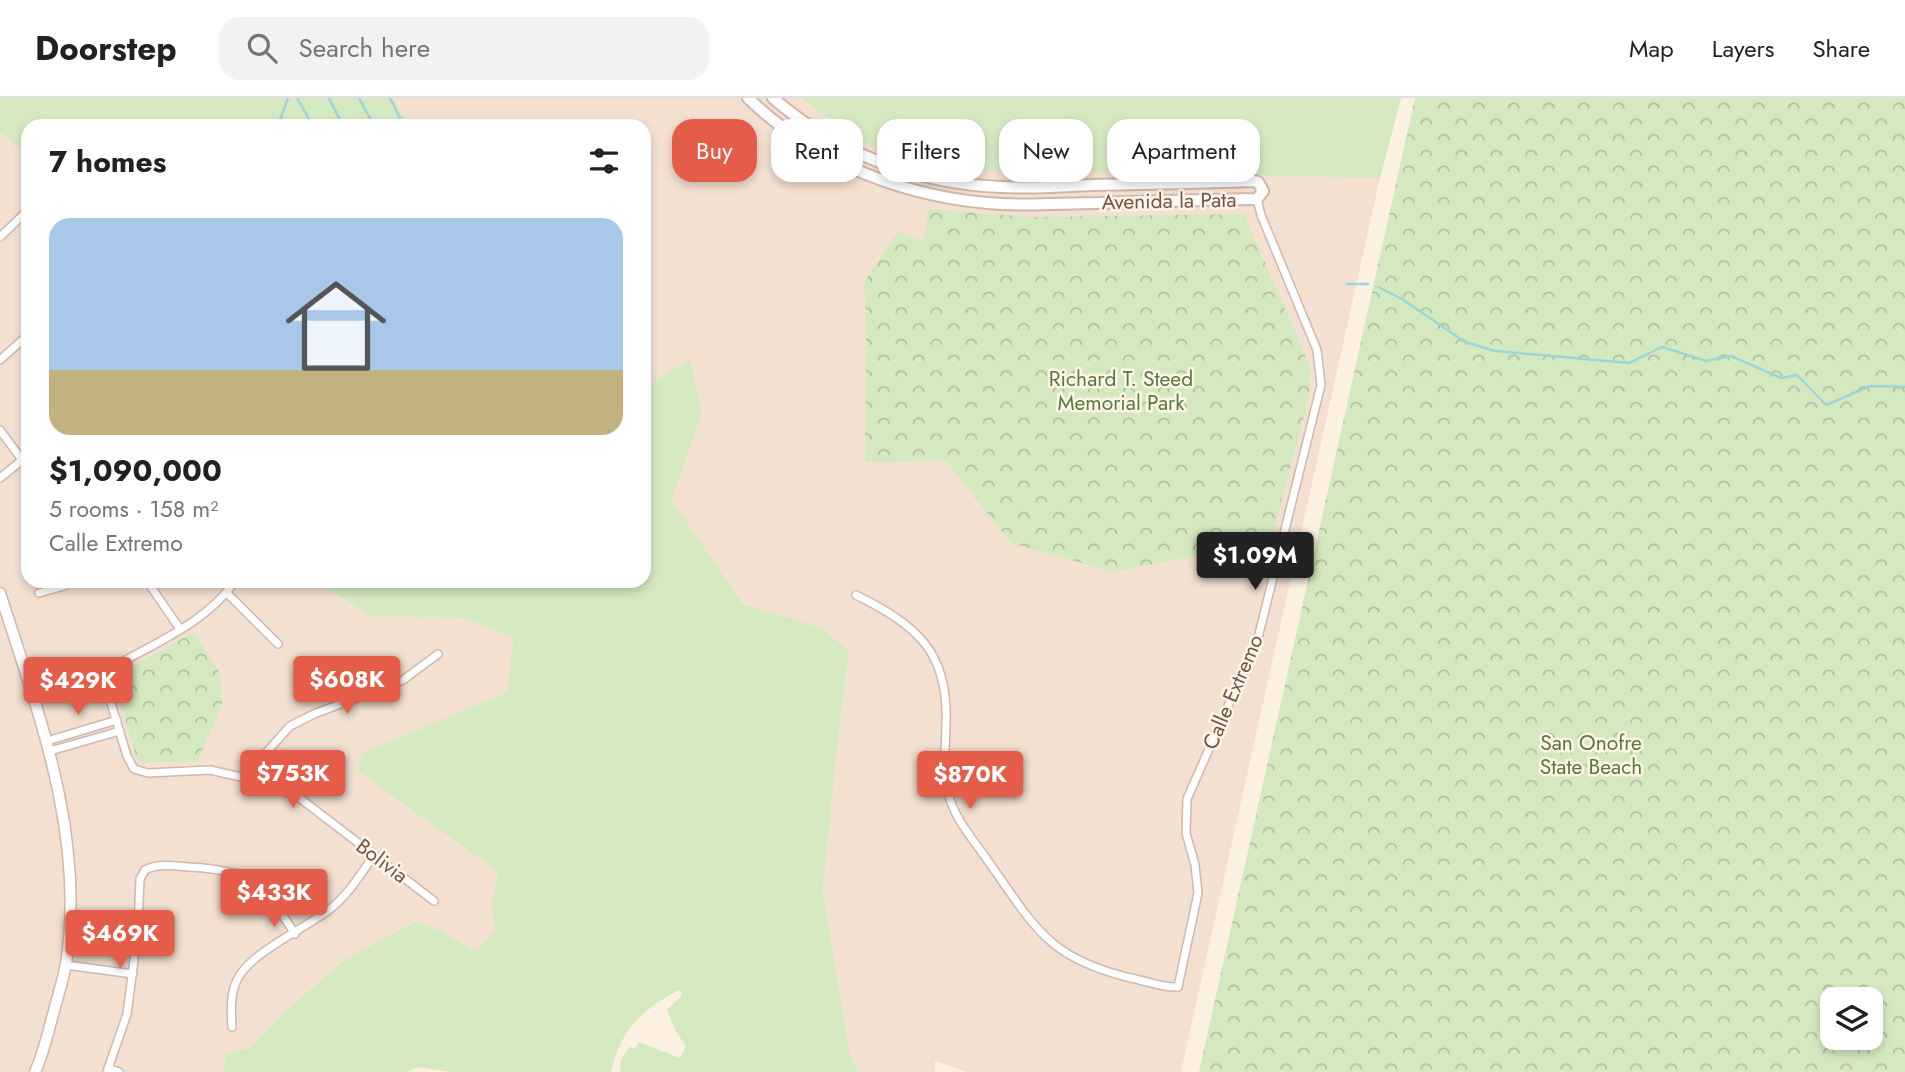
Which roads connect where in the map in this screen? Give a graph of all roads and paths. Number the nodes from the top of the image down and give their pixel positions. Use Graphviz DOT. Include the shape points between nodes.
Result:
graph roads {
  1 [pos="748,98"];
  2 [pos="773,98"];
  3 [pos="1257,199"];
  4 [pos="21,217"];
  5 [pos="0,237"];
  6 [pos="21,341"];
  7 [pos="0,360"];
  8 [pos="0,430"];
  9 [pos="21,461"];
  10 [pos="0,478"];
  11 [pos="57,588"];
  12 [pos="152,588"];
  13 [pos="231,588"];
  14 [pos="0,593"];
  15 [pos="39,593"];
  16 [pos="227,593"];
  17 [pos="856,596"];
  18 [pos="180,629"];
  19 [pos="278,644"];
  20 [pos="438,654"];
  21 [pos="117,720"];
  22 [pos="120,730"];
  23 [pos="48,746"];
  24 [pos="254,780"];
  25 [pos="374,855"];
  26 [pos="434,901"];
  27 [pos="295,934"];
  28 [pos="66,965"];
  29 [pos="133,974"];
  30 [pos="232,1027"];
  31 [pos="107,1070"];
  32 [pos="35,1072"];
  33 [pos="119,1072"];
  1 -- 3 [label="main road, Avenida la Pata" via="796,137 845,165 929,195 1004,205"];
  2 -- 3 [label="main road, Avenida la Pata" via="845,148 901,170 957,183 1003,187 1253,181 1263,191"];
  3 -- 17 [label="street, Calle Extremo" via="1317,351 1321,385 1258,638 1187,799 1186,834 1198,893 1178,988 1099,970 1072,958 1034,926 957,818 948,795 943,758 947,696 941,668 920,638 892,614"];
  4 -- 5 [label="street"];
  6 -- 7 [label="street"];
  8 -- 9 [label="street"];
  9 -- 10 [label="street"];
  11 -- 15 [label="street"];
  12 -- 18 [label="street"];
  13 -- 16 [label="street"];
  14 -- 23 [label="street"];
  16 -- 18 [label="street"];
  16 -- 19 [label="street"];
  18 -- 21 [label="street" via="106,675"];
  20 -- 24 [label="street" via="404,680 290,726 265,754"];
  21 -- 22 [label="street"];
  21 -- 23 [label="street"];
  22 -- 23 [label="street"];
  22 -- 24 [label="street, Bolivia" via="134,769 148,773 210,770"];
  23 -- 28 [label="street" via="66,828 71,912"];
  24 -- 25 [label="street, Bolivia" via="298,796"];
  25 -- 26 [label="street, Bolivia"];
  25 -- 27 [label="street" via="332,908"];
  27 -- 29 [label="street" via="263,889 227,871 151,867 142,874"];
  27 -- 30 [label="street" via="261,953 237,978"];
  28 -- 29 [label="street"];
  28 -- 32 [label="street"];
  29 -- 31 [label="street" via="127,1014"];
  31 -- 33 [label="street"];
}
